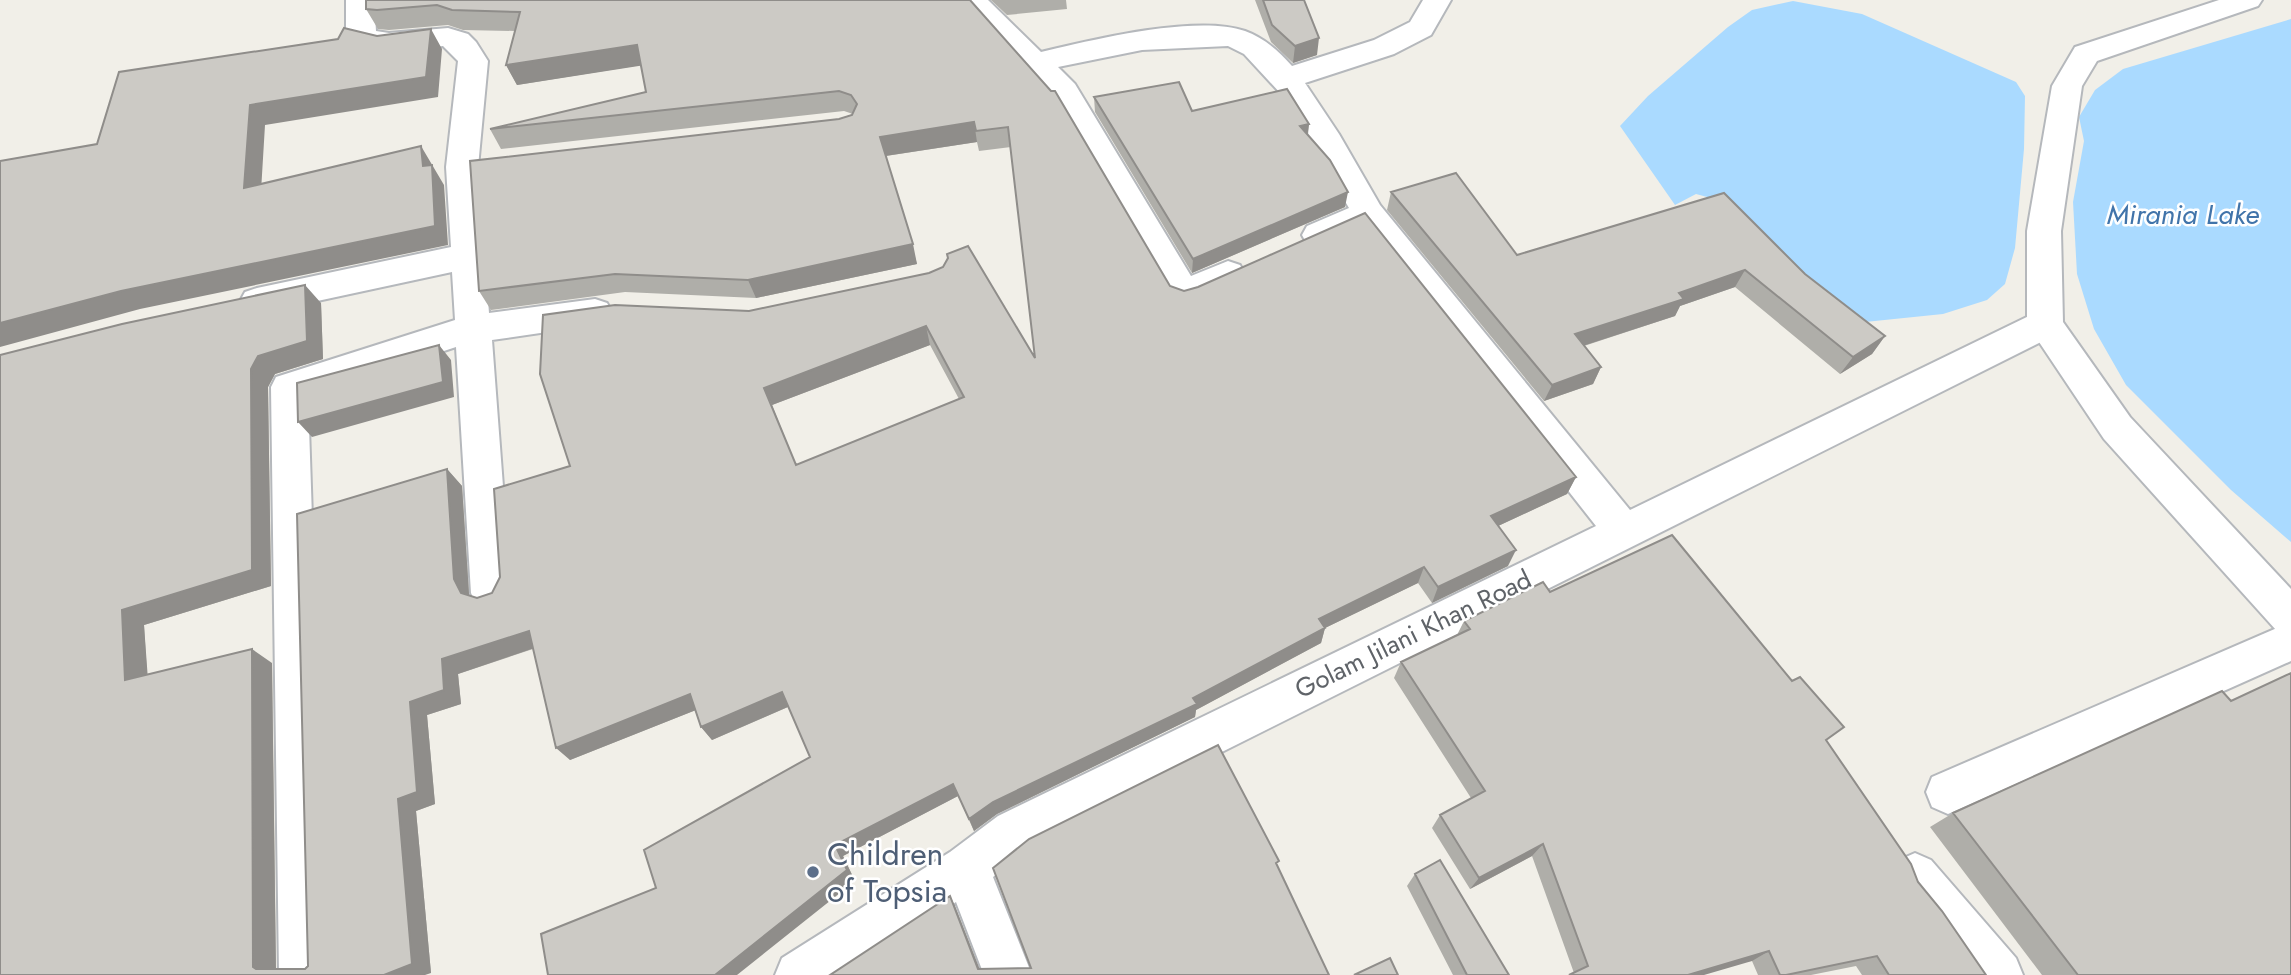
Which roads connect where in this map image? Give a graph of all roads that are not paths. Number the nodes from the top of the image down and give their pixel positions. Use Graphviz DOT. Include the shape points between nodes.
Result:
graph roads {
  1 [pos="359,0"];
  2 [pos="971,0"];
  3 [pos="1437,0"];
  4 [pos="2248,0"];
  5 [pos="1035,63"];
  6 [pos="1288,78"];
  7 [pos="1367,214"];
  8 [pos="1294,246"];
  9 [pos="467,256"];
  10 [pos="1258,261"];
  11 [pos="223,308"];
  12 [pos="625,308"];
  13 [pos="2045,324"];
  14 [pos="471,329"];
  15 [pos="1623,530"];
  16 [pos="491,593"];
  17 [pos="2291,617"];
  18 [pos="2291,641"];
  19 [pos="1948,792"];
  20 [pos="966,868"];
  21 [pos="1915,876"];
  22 [pos="303,975"];
  23 [pos="799,975"];
  24 [pos="1008,975"];
  25 [pos="1998,975"];
  1 -- 9 [label="street" via="361,37 386,43 452,37 466,46 473,61 475,166"];
  2 -- 5 [label="street"];
  3 -- 6 [label="street" via="1421,28 1384,47"];
  4 -- 13 [label="street" via="2086,54 2067,86 2044,231"];
  5 -- 6 [label="street" via="1136,41 1235,38 1259,51"];
  5 -- 10 [label="street" via="1064,91 1184,293"];
  6 -- 7 [label="street"];
  7 -- 8 [label="street"];
  7 -- 15 [label="street"];
  9 -- 11 [label="street"];
  9 -- 14 [label="street"];
  12 -- 14 [label="street"];
  13 -- 15 [label="street, Golam Jilani Khan Road"];
  13 -- 17 [label="street" via="2117,428"];
  14 -- 16 [label="street"];
  14 -- 22 [label="street" via="289,387"];
  15 -- 20 [label="street, Golam Jilani Khan Road" via="1014,832"];
  18 -- 19 [label="street"];
  20 -- 23 [label="street, Golam Jilani Khan Road"];
  20 -- 24 [label="street"];
  21 -- 25 [label="street"];
}
